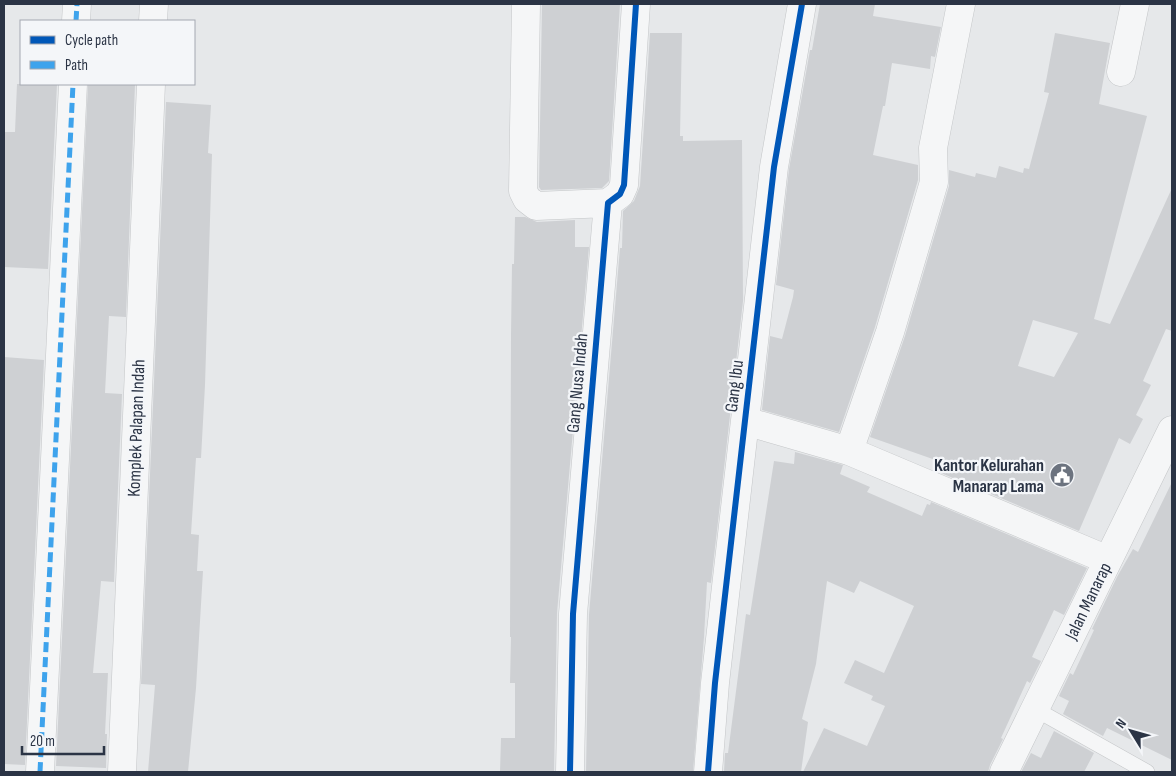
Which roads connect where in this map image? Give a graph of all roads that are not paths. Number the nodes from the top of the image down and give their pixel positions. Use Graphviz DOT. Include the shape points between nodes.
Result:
graph roads {
  1 [pos="77,4"];
  2 [pos="154,4"];
  3 [pos="526,4"];
  4 [pos="636,4"];
  5 [pos="802,4"];
  6 [pos="961,4"];
  7 [pos="1135,4"];
  8 [pos="76,20"];
  9 [pos="153,20"];
  10 [pos="1121,72"];
  11 [pos="73,85"];
  12 [pos="151,85"];
  13 [pos="608,203"];
  14 [pos="745,421"];
  15 [pos="1172,430"];
  16 [pos="849,451"];
  17 [pos="1108,560"];
  18 [pos="1035,709"];
  19 [pos="40,772"];
  20 [pos="122,772"];
  21 [pos="570,772"];
  22 [pos="708,772"];
  23 [pos="1004,772"];
  24 [pos="1147,772"];
  1 -- 8 [label="street"];
  2 -- 9 [label="street"];
  3 -- 13 [label="street" via="523,191 526,199 536,206"];
  4 -- 13 [label="street" via="624,185 620,194"];
  5 -- 14 [label="street, Gang Ibu" via="774,167"];
  6 -- 16 [label="street" via="933,148 934,182 890,332"];
  7 -- 10 [label="street"];
  11 -- 19 [label="street"];
  12 -- 20 [label="street, Komplek Palapan Indah"];
  13 -- 21 [label="street, Gang Nusa Indah" via="573,614"];
  14 -- 16 [label="street"];
  14 -- 22 [label="street, Gang Ibu"];
  15 -- 17 [label="street, Jalan Manarap"];
  16 -- 17 [label="street"];
  17 -- 18 [label="street, Jalan Manarap"];
  18 -- 23 [label="street, Jalan Manarap"];
  18 -- 24 [label="lane"];
}
